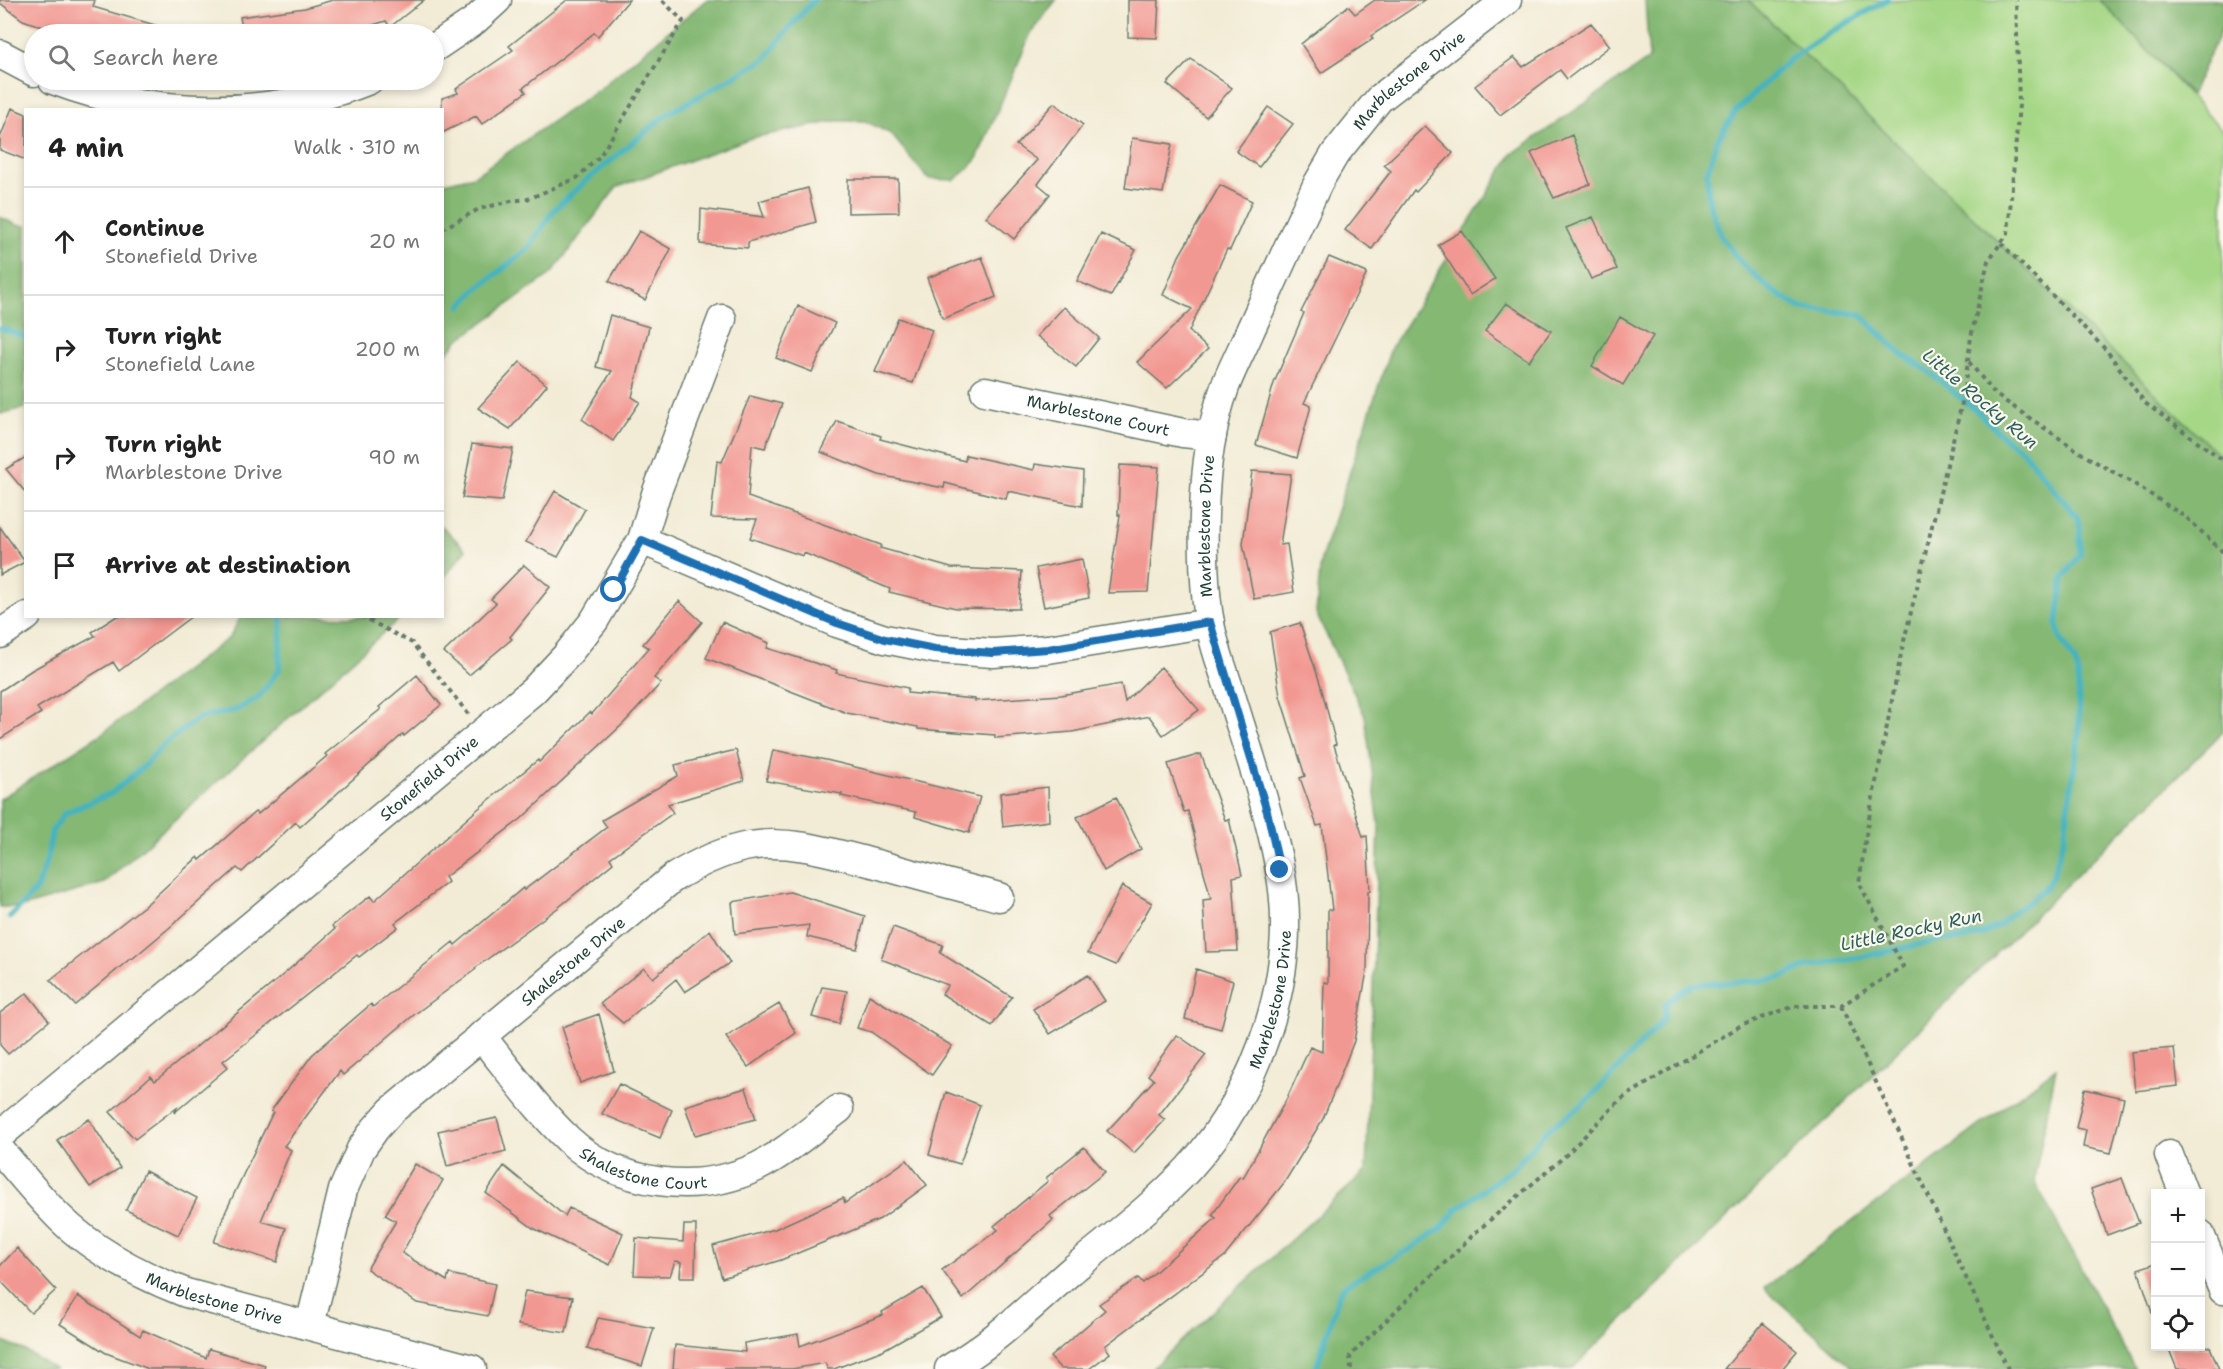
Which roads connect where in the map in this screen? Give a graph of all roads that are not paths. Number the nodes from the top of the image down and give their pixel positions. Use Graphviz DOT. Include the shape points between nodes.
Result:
graph roads {
  1 [pos="497,0"];
  2 [pos="1507,0"];
  3 [pos="444,41"];
  4 [pos="0,54"];
  5 [pos="24,67"];
  6 [pos="86,90"];
  7 [pos="336,90"];
  8 [pos="196,108"];
  9 [pos="243,108"];
  10 [pos="722,319"];
  11 [pos="985,391"];
  12 [pos="1212,436"];
  13 [pos="642,540"];
  14 [pos="24,618"];
  15 [pos="1210,622"];
  16 [pos="0,634"];
  17 [pos="999,897"];
  18 [pos="481,1036"];
  19 [pos="839,1109"];
  20 [pos="0,1136"];
  21 [pos="0,1150"];
  22 [pos="2169,1155"];
  23 [pos="2182,1189"];
  24 [pos="2204,1243"];
  25 [pos="2223,1290"];
  26 [pos="309,1326"];
  27 [pos="472,1369"];
  28 [pos="949,1369"];
  1 -- 3 [label="street"];
  2 -- 12 [label="street, Marblestone Drive" via="1379,99 1335,154 1318,183 1225,388"];
  4 -- 5 [label="street"];
  6 -- 8 [label="street" via="149,105"];
  7 -- 9 [label="street" via="306,99"];
  10 -- 13 [label="street, Stonefield Drive"];
  11 -- 12 [label="street, Marblestone Court"];
  12 -- 15 [label="street, Marblestone Drive" via="1204,517"];
  13 -- 15 [label="street" via="837,623 885,639 935,649 993,653 1048,649"];
  13 -- 20 [label="street, Stonefield Drive" via="594,621 533,691"];
  14 -- 16 [label="street"];
  15 -- 28 [label="street, Marblestone Drive" via="1268,815 1280,870 1283,951 1267,1032 1236,1104 1189,1168 983,1346"];
  17 -- 18 [label="street, Shalestone Drive" via="797,846 745,847 714,855 673,878"];
  18 -- 19 [label="street, Shalestone Court" via="571,1142 608,1166 651,1180 700,1182 746,1171 776,1156"];
  18 -- 26 [label="street, Shalestone Drive" via="391,1111 361,1149 343,1190"];
  21 -- 26 [label="street, Marblestone Drive" via="59,1217 123,1264 186,1293"];
  22 -- 23 [label="street"];
  24 -- 25 [label="street"];
  26 -- 27 [label="street, Marblestone Drive"];
}
